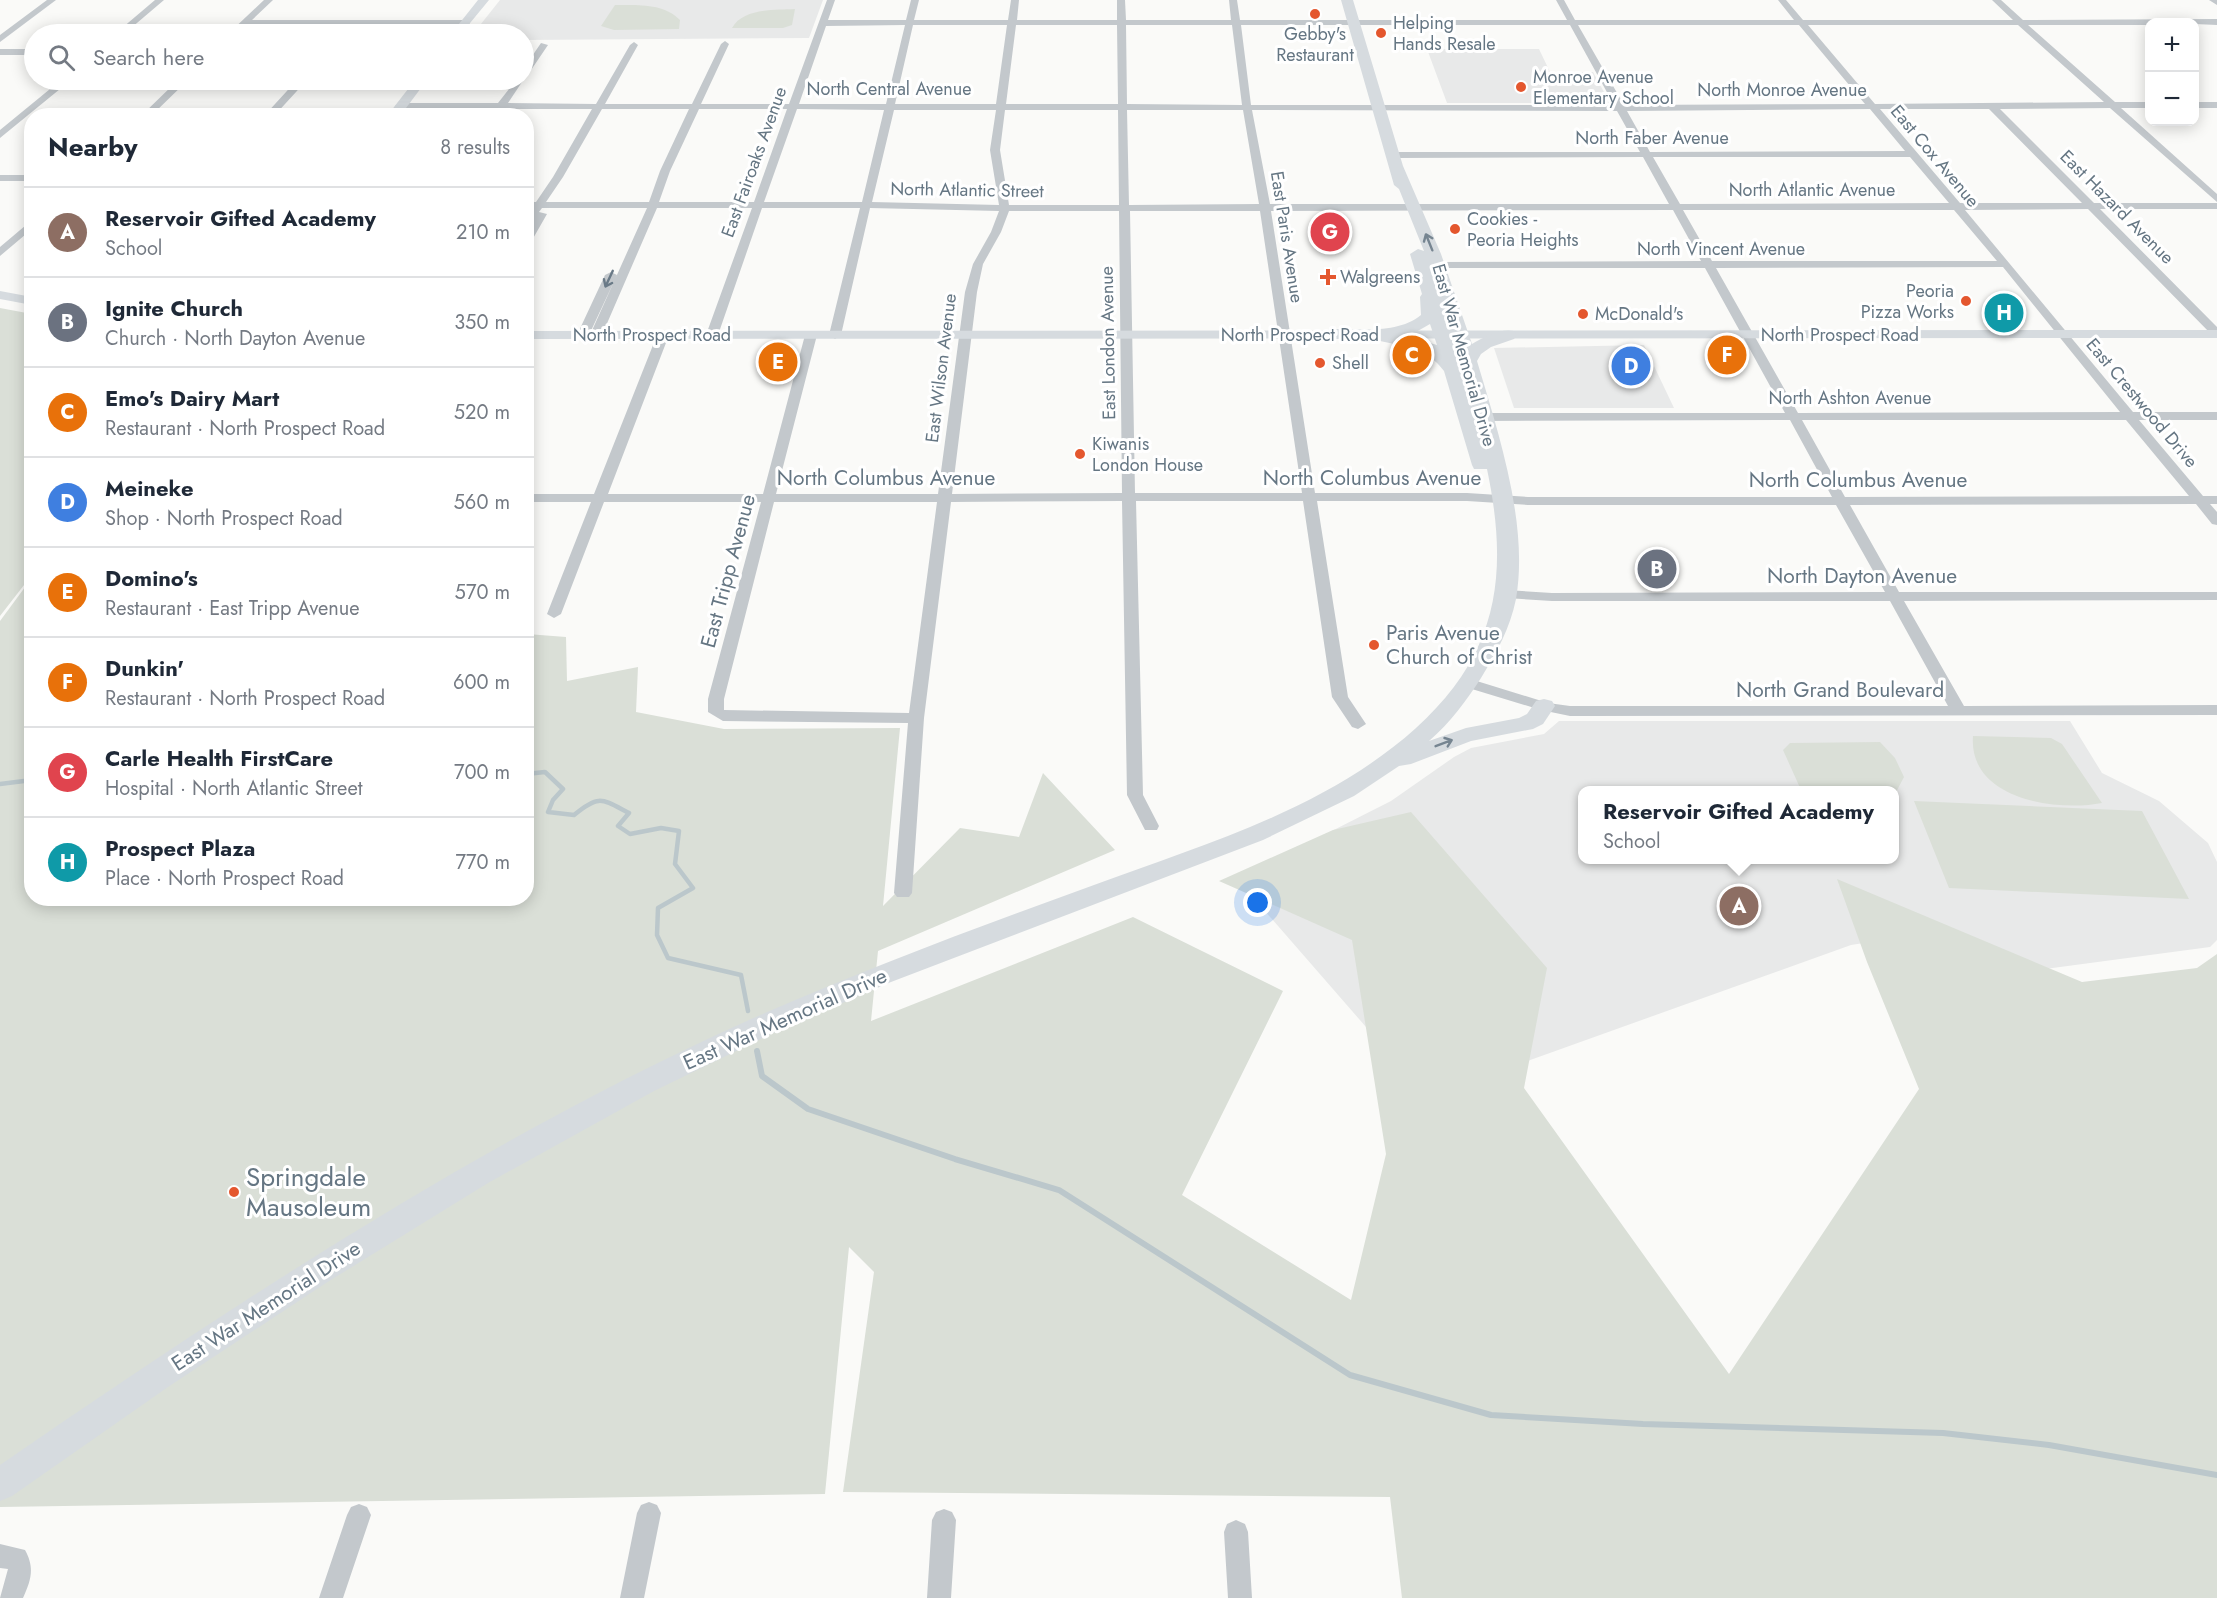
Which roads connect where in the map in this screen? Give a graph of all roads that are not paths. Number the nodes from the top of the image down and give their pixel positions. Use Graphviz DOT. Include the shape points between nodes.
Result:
graph roads {
  1 [pos="52,0"];
  2 [pos="160,0"];
  3 [pos="269,0"];
  4 [pos="484,0"];
  5 [pos="831,0"];
  6 [pos="915,0"];
  7 [pos="1015,0"];
  8 [pos="1121,0"];
  9 [pos="1233,0"];
  10 [pos="1347,0"];
  11 [pos="1560,0"];
  12 [pos="1782,0"];
  13 [pos="1996,0"];
  14 [pos="823,22"];
  15 [pos="910,22"];
  16 [pos="1121,22"];
  17 [pos="1236,22"];
  18 [pos="1354,22"];
  19 [pos="1571,22"];
  20 [pos="1800,22"];
  21 [pos="2020,22"];
  22 [pos="2217,22"];
  23 [pos="244,23"];
  24 [pos="354,23"];
  25 [pos="466,23"];
  26 [pos="1012,23"];
  27 [pos="131,24"];
  28 [pos="0,39"];
  29 [pos="725,44"];
  30 [pos="544,45"];
  31 [pos="634,45"];
  32 [pos="0,52"];
  33 [pos="24,52"];
  34 [pos="534,60"];
  35 [pos="54,90"];
  36 [pos="172,90"];
  37 [pos="293,90"];
  38 [pos="413,90"];
  39 [pos="512,90"];
  40 [pos="2113,105"];
  41 [pos="2145,105"];
  42 [pos="2199,105"];
  43 [pos="2217,105"];
  44 [pos="501,106"];
  45 [pos="599,106"];
  46 [pos="695,106"];
  47 [pos="793,106"];
  48 [pos="890,106"];
  49 [pos="1002,106"];
  50 [pos="1122,106"];
  51 [pos="1247,106"];
  52 [pos="1871,106"];
  53 [pos="1992,106"];
  54 [pos="1379,107"];
  55 [pos="32,108"];
  56 [pos="153,108"];
  57 [pos="276,108"];
  58 [pos="399,108"];
  59 [pos="459,108"];
  60 [pos="1621,108"];
  61 [pos="24,115"];
  62 [pos="0,135"];
  63 [pos="1911,154"];
  64 [pos="1647,155"];
  65 [pos="1396,162"];
  66 [pos="0,178"];
  67 [pos="24,178"];
  68 [pos="2217,199"];
  69 [pos="537,205"];
  70 [pos="649,205"];
  71 [pos="758,205"];
  72 [pos="865,205"];
  73 [pos="2091,206"];
  74 [pos="2217,206"];
  75 [pos="1676,207"];
  76 [pos="1956,207"];
  77 [pos="1004,208"];
  78 [pos="1123,208"];
  79 [pos="1265,208"];
  80 [pos="1409,208"];
  81 [pos="24,230"];
  82 [pos="0,253"];
  83 [pos="2005,264"];
  84 [pos="1710,266"];
  85 [pos="1431,269"];
  86 [pos="0,295"];
  87 [pos="24,300"];
  88 [pos="1332,334"];
  89 [pos="2061,334"];
  90 [pos="534,335"];
  91 [pos="589,335"];
  92 [pos="663,335"];
  93 [pos="712,335"];
  94 [pos="964,335"];
  95 [pos="1126,335"];
  96 [pos="1283,335"];
  97 [pos="1354,335"];
  98 [pos="1440,335"];
  99 [pos="1460,335"];
  100 [pos="1508,335"];
  101 [pos="1749,335"];
  102 [pos="811,336"];
  103 [pos="835,336"];
  104 [pos="2214,337"];
  105 [pos="1468,361"];
  106 [pos="1452,372"];
  107 [pos="2128,416"];
  108 [pos="2217,416"];
  109 [pos="1483,417"];
  110 [pos="1795,417"];
  111 [pos="534,498"];
  112 [pos="770,498"];
  113 [pos="1128,498"];
  114 [pos="1309,498"];
  115 [pos="600,499"];
  116 [pos="945,499"];
  117 [pos="1497,499"];
  118 [pos="2199,500"];
  119 [pos="2217,500"];
  120 [pos="1842,501"];
  121 [pos="2217,521"];
  122 [pos="1506,594"];
  123 [pos="2217,596"];
  124 [pos="1895,597"];
  125 [pos="554,614"];
  126 [pos="1467,683"];
  127 [pos="1544,706"];
  128 [pos="2217,710"];
  129 [pos="1959,711"];
  130 [pos="916,718"];
  131 [pos="1358,724"];
  132 [pos="1371,774"];
  133 [pos="1151,826"];
  134 [pos="903,893"];
  135 [pos="0,1485"];
  136 [pos="649,1513"];
  137 [pos="359,1515"];
  138 [pos="944,1521"];
  139 [pos="1236,1532"];
  140 [pos="0,1556"];
  141 [pos="10,1598"];
  142 [pos="331,1598"];
  143 [pos="632,1598"];
  144 [pos="939,1598"];
  145 [pos="1240,1598"];
  1 -- 28 [label="street"];
  2 -- 27 [label="street"];
  3 -- 23 [label="street"];
  4 -- 25 [label="main road"];
  5 -- 14 [label="street, East Fairoaks Avenue"];
  6 -- 15 [label="street"];
  7 -- 26 [label="street, East Wilson Avenue"];
  8 -- 16 [label="street, East London Avenue"];
  9 -- 17 [label="street, East Paris Avenue"];
  10 -- 18 [label="highway, East War Memorial Drive"];
  11 -- 19 [label="street"];
  12 -- 20 [label="street, East Cox Avenue"];
  13 -- 21 [label="street"];
  14 -- 15 [label="street"];
  14 -- 47 [label="street, East Fairoaks Avenue"];
  15 -- 26 [label="street"];
  15 -- 48 [label="street"];
  16 -- 17 [label="street"];
  16 -- 26 [label="street"];
  16 -- 50 [label="street, East London Avenue"];
  17 -- 18 [label="street"];
  17 -- 51 [label="street, East Paris Avenue"];
  18 -- 19 [label="street"];
  18 -- 54 [label="highway, East War Memorial Drive"];
  19 -- 20 [label="street"];
  19 -- 60 [label="street"];
  20 -- 21 [label="street"];
  20 -- 52 [label="street, East Cox Avenue"];
  21 -- 22 [label="street"];
  21 -- 40 [label="street"];
  23 -- 24 [label="street"];
  24 -- 25 [label="street"];
  26 -- 49 [label="street, East Wilson Avenue"];
  29 -- 46 [label="street"];
  30 -- 34 [label="street"];
  31 -- 45 [label="street"];
  32 -- 33 [label="street"];
  35 -- 55 [label="street"];
  36 -- 56 [label="street"];
  37 -- 57 [label="street"];
  38 -- 58 [label="main road"];
  39 -- 44 [label="street"];
  40 -- 41 [label="street, North Monroe Avenue"];
  40 -- 53 [label="street, North Monroe Avenue"];
  40 -- 68 [label="street"];
  42 -- 43 [label="street"];
  44 -- 45 [label="street, North Central Avenue"];
  44 -- 59 [label="street, North Central Avenue"];
  45 -- 46 [label="street, North Central Avenue"];
  45 -- 69 [label="street"];
  46 -- 47 [label="street, North Central Avenue"];
  46 -- 70 [label="street"];
  47 -- 48 [label="street, North Central Avenue"];
  47 -- 71 [label="street, East Fairoaks Avenue"];
  48 -- 49 [label="street, North Central Avenue"];
  48 -- 72 [label="street"];
  49 -- 50 [label="street, North Central Avenue"];
  49 -- 77 [label="street, East Wilson Avenue" via="995,155 1004,190"];
  50 -- 51 [label="street, North Central Avenue"];
  50 -- 78 [label="street, East London Avenue"];
  51 -- 54 [label="street, North Central Avenue"];
  51 -- 79 [label="street, East Paris Avenue"];
  52 -- 53 [label="street, North Monroe Avenue"];
  52 -- 60 [label="street, North Monroe Avenue"];
  52 -- 63 [label="street, East Cox Avenue"];
  53 -- 73 [label="street, East Hazard Avenue"];
  54 -- 60 [label="street, North Monroe Avenue"];
  54 -- 65 [label="highway, East War Memorial Drive"];
  60 -- 64 [label="street"];
  61 -- 62 [label="street"];
  63 -- 64 [label="street, North Faber Avenue"];
  63 -- 76 [label="street, East Cox Avenue"];
  64 -- 65 [label="street, North Faber Avenue"];
  64 -- 75 [label="street"];
  65 -- 80 [label="highway, East War Memorial Drive"];
  66 -- 67 [label="street"];
  69 -- 70 [label="street, North Atlantic Street"];
  70 -- 71 [label="street, North Atlantic Street"];
  70 -- 91 [label="street"];
  71 -- 72 [label="street, North Atlantic Street"];
  71 -- 93 [label="street, East Fairoaks Avenue"];
  72 -- 77 [label="street, North Atlantic Street"];
  72 -- 103 [label="street"];
  73 -- 74 [label="street, North Atlantic Avenue"];
  73 -- 76 [label="street, North Atlantic Avenue"];
  73 -- 104 [label="street, East Hazard Avenue"];
  75 -- 76 [label="street, North Atlantic Avenue"];
  75 -- 80 [label="street, North Atlantic Avenue"];
  75 -- 84 [label="street"];
  76 -- 83 [label="street, East Cox Avenue"];
  77 -- 78 [label="street, North Atlantic Street"];
  77 -- 94 [label="street, East Wilson Avenue" via="999,228 975,270"];
  78 -- 79 [label="street, North Atlantic Street"];
  78 -- 95 [label="street, East London Avenue"];
  79 -- 80 [label="street, North Atlantic Street"];
  79 -- 96 [label="street, East Paris Avenue"];
  80 -- 85 [label="highway, East War Memorial Drive"];
  81 -- 82 [label="street"];
  83 -- 84 [label="street, North Vincent Avenue"];
  83 -- 89 [label="street, East Cox Avenue"];
  84 -- 85 [label="street, North Vincent Avenue"];
  84 -- 101 [label="street"];
  85 -- 88 [label="highway" via="1430,310 1424,322 1402,330"];
  85 -- 98 [label="highway, East War Memorial Drive"];
  85 -- 99 [label="highway, East War Memorial Drive"];
  86 -- 87 [label="main road"];
  88 -- 96 [label="main road, North Prospect Road"];
  88 -- 97 [label="main road, North Prospect Road"];
  89 -- 101 [label="main road, North Prospect Road"];
  89 -- 104 [label="main road, North Prospect Road"];
  89 -- 107 [label="street, East Crestwood Drive"];
  90 -- 91 [label="main road, North Prospect Road"];
  91 -- 92 [label="main road, North Prospect Road"];
  92 -- 93 [label="main road, North Prospect Road"];
  92 -- 115 [label="street"];
  93 -- 102 [label="main road, North Prospect Road"];
  94 -- 95 [label="main road, North Prospect Road"];
  94 -- 103 [label="main road, North Prospect Road"];
  94 -- 116 [label="street, East Wilson Avenue"];
  95 -- 96 [label="main road, North Prospect Road"];
  95 -- 113 [label="street, East London Avenue"];
  96 -- 114 [label="street, East Paris Avenue"];
  97 -- 98 [label="main road, North Prospect Road"];
  97 -- 106 [label="highway" via="1388,337 1425,346 1442,356"];
  98 -- 99 [label="main road, North Prospect Road"];
  98 -- 106 [label="highway, East War Memorial Drive"];
  99 -- 100 [label="main road, North Prospect Road"];
  99 -- 105 [label="highway, East War Memorial Drive"];
  100 -- 101 [label="main road, North Prospect Road"];
  100 -- 105 [label="highway" via="1480,345"];
  101 -- 110 [label="street"];
  102 -- 103 [label="main road, North Prospect Road"];
  102 -- 112 [label="street, East Tripp Avenue"];
  105 -- 109 [label="highway, East War Memorial Drive"];
  106 -- 117 [label="highway, East War Memorial Drive"];
  107 -- 108 [label="street, North Ashton Avenue"];
  107 -- 110 [label="street, North Ashton Avenue"];
  107 -- 118 [label="street, East Crestwood Drive"];
  109 -- 110 [label="street, North Ashton Avenue"];
  109 -- 117 [label="highway, East War Memorial Drive"];
  110 -- 120 [label="street"];
  111 -- 115 [label="street, North Columbus Avenue"];
  112 -- 115 [label="street, North Columbus Avenue"];
  112 -- 116 [label="street, North Columbus Avenue"];
  112 -- 130 [label="street, East Tripp Avenue" via="716,699 716,712 723,716"];
  113 -- 114 [label="street, North Columbus Avenue"];
  113 -- 116 [label="street, North Columbus Avenue"];
  113 -- 133 [label="street, East London Avenue" via="1134,793"];
  114 -- 117 [label="street, North Columbus Avenue"];
  114 -- 131 [label="street, East Paris Avenue" via="1340,697"];
  115 -- 125 [label="street"];
  116 -- 130 [label="street, East Wilson Avenue"];
  117 -- 120 [label="street, North Columbus Avenue"];
  117 -- 122 [label="highway, East War Memorial Drive" via="1507,547"];
  118 -- 119 [label="street, North Columbus Avenue"];
  118 -- 120 [label="street, North Columbus Avenue"];
  118 -- 121 [label="street, East Crestwood Drive"];
  120 -- 124 [label="street"];
  122 -- 124 [label="street, North Dayton Avenue"];
  122 -- 126 [label="highway, East War Memorial Drive" via="1492,640"];
  123 -- 124 [label="street, North Dayton Avenue"];
  124 -- 129 [label="street"];
  126 -- 127 [label="street, North Grand Boulevard"];
  126 -- 132 [label="highway, East War Memorial Drive" via="1431,726"];
  127 -- 129 [label="street, North Grand Boulevard" via="1570,711"];
  132 -- 127 [label="highway, one-way" via="1459,737 1525,724 1535,719"];
  128 -- 129 [label="street, North Grand Boulevard"];
  130 -- 134 [label="street, East Wilson Avenue"];
  132 -- 135 [label="highway, East War Memorial Drive" via="1279,825 907,965 644,1083 432,1201 284,1293"];
  136 -- 143 [label="street"];
  137 -- 142 [label="street"];
  138 -- 144 [label="street"];
  139 -- 145 [label="street"];
  140 -- 141 [label="street" via="15,1558 20,1566"];
}
